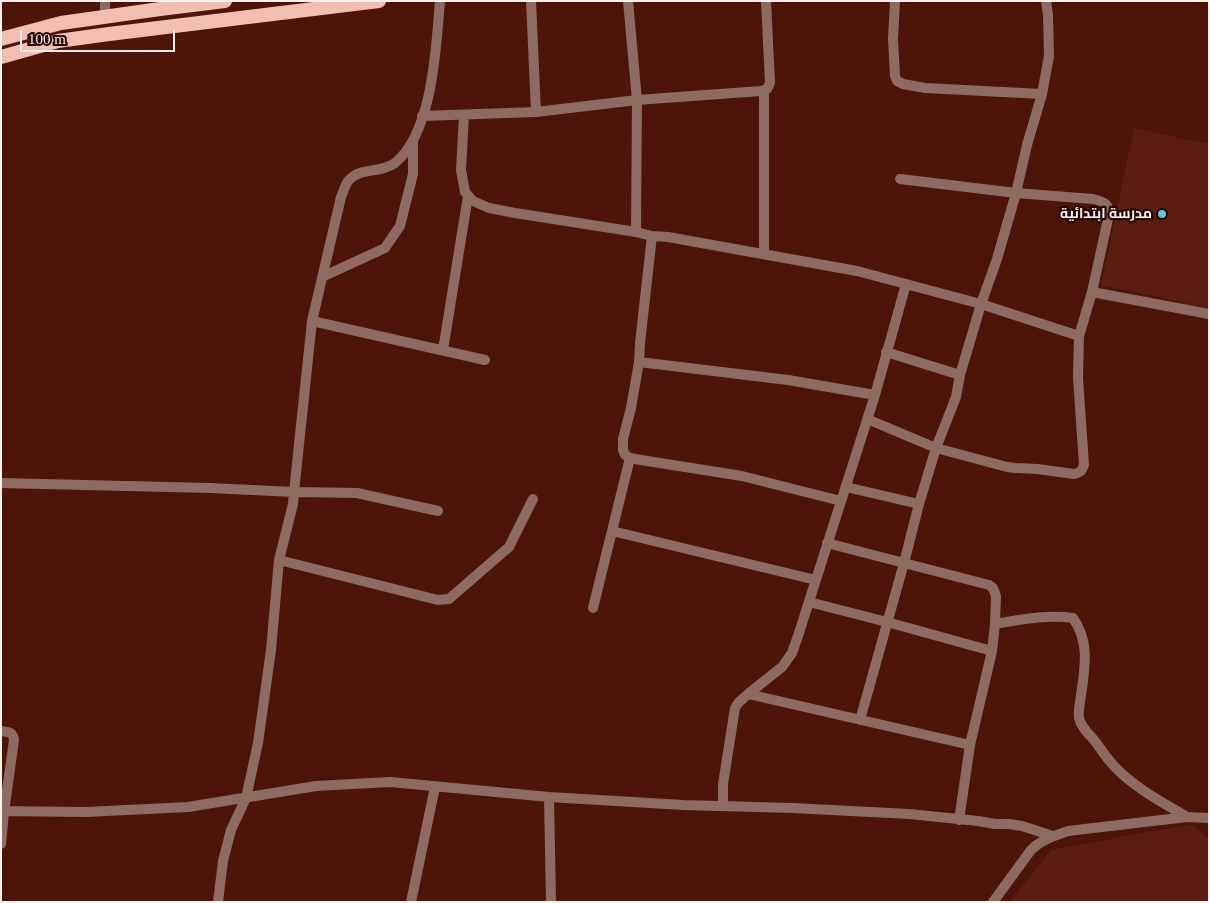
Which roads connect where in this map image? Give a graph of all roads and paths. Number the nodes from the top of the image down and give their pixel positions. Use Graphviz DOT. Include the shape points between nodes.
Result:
graph roads {
  1 [pos="105,1"];
  2 [pos="225,1"];
  3 [pos="379,1"];
  4 [pos="440,1"];
  5 [pos="531,1"];
  6 [pos="628,1"];
  7 [pos="766,1"];
  8 [pos="895,1"];
  9 [pos="1046,1"];
  10 [pos="105,17"];
  11 [pos="1,39"];
  12 [pos="1,57"];
  13 [pos="764,90"];
  14 [pos="1042,94"];
  15 [pos="638,100"];
  16 [pos="536,112"];
  17 [pos="464,115"];
  18 [pos="422,116"];
  19 [pos="413,140"];
  20 [pos="900,179"];
  21 [pos="1016,193"];
  22 [pos="468,196"];
  23 [pos="636,232"];
  24 [pos="652,236"];
  25 [pos="764,254"];
  26 [pos="322,277"];
  27 [pos="906,284"];
  28 [pos="1092,292"];
  29 [pos="981,304"];
  30 [pos="1209,314"];
  31 [pos="312,321"];
  32 [pos="1079,336"];
  33 [pos="442,350"];
  34 [pos="886,352"];
  35 [pos="485,360"];
  36 [pos="639,362"];
  37 [pos="960,375"];
  38 [pos="875,395"];
  39 [pos="867,419"];
  40 [pos="936,448"];
  41 [pos="630,458"];
  42 [pos="1,483"];
  43 [pos="846,487"];
  44 [pos="294,492"];
  45 [pos="533,500"];
  46 [pos="841,501"];
  47 [pos="919,504"];
  48 [pos="438,511"];
  49 [pos="612,531"];
  50 [pos="827,543"];
  51 [pos="280,560"];
  52 [pos="904,563"];
  53 [pos="816,580"];
  54 [pos="809,602"];
  55 [pos="593,608"];
  56 [pos="887,622"];
  57 [pos="995,624"];
  58 [pos="992,651"];
  59 [pos="748,694"];
  60 [pos="860,720"];
  61 [pos="1,732"];
  62 [pos="970,745"];
  63 [pos="435,787"];
  64 [pos="549,797"];
  65 [pos="246,798"];
  66 [pos="723,806"];
  67 [pos="3,811"];
  68 [pos="1187,817"];
  69 [pos="1209,818"];
  70 [pos="959,820"];
  71 [pos="1053,836"];
  72 [pos="1,844"];
  73 [pos="218,902"];
  74 [pos="411,902"];
  75 [pos="551,902"];
  76 [pos="993,902"];
  1 -- 10 [label="street"];
  2 -- 10 [label="highway"];
  3 -- 12 [label="highway" via="75,39"];
  4 -- 18 [label="street" via="434,64"];
  5 -- 16 [label="street"];
  6 -- 15 [label="street"];
  7 -- 13 [label="street" via="770,83"];
  8 -- 14 [label="street" via="893,39 897,81 925,88"];
  9 -- 14 [label="street" via="1049,56"];
  10 -- 11 [label="highway" via="61,23"];
  13 -- 15 [label="street"];
  13 -- 25 [label="street"];
  14 -- 21 [label="street"];
  15 -- 16 [label="street"];
  15 -- 23 [label="street"];
  16 -- 17 [label="street"];
  17 -- 18 [label="street"];
  17 -- 22 [label="street" via="461,170"];
  18 -- 19 [label="street"];
  19 -- 26 [label="street" via="386,169 361,172 348,181 341,197"];
  19 -- 26 [label="street" via="412,174 400,226 385,248"];
  20 -- 21 [label="street"];
  21 -- 28 [label="street" via="1093,199 1106,204 1108,219"];
  21 -- 29 [label="street"];
  22 -- 23 [label="street" via="489,208"];
  22 -- 33 [label="street"];
  23 -- 24 [label="street"];
  24 -- 25 [label="street"];
  24 -- 36 [label="street"];
  25 -- 27 [label="street" via="857,271"];
  26 -- 31 [label="street"];
  27 -- 29 [label="street"];
  27 -- 34 [label="street"];
  28 -- 30 [label="street"];
  28 -- 32 [label="street"];
  29 -- 32 [label="street"];
  29 -- 37 [label="street"];
  31 -- 33 [label="street"];
  31 -- 44 [label="street"];
  32 -- 40 [label="street" via="1078,378 1084,465 1079,473 1016,468"];
  33 -- 35 [label="street"];
  34 -- 37 [label="street"];
  34 -- 38 [label="street"];
  36 -- 38 [label="street" via="788,380"];
  36 -- 41 [label="street" via="623,439 623,450"];
  37 -- 40 [label="street" via="956,397"];
  38 -- 39 [label="street"];
  39 -- 40 [label="street"];
  39 -- 43 [label="street"];
  40 -- 47 [label="street"];
  41 -- 46 [label="street" via="742,476"];
  41 -- 49 [label="street"];
  42 -- 44 [label="street"];
  43 -- 46 [label="street"];
  43 -- 47 [label="street"];
  44 -- 48 [label="street" via="357,493"];
  44 -- 51 [label="street"];
  45 -- 51 [label="street" via="509,547 449,599 438,600"];
  46 -- 50 [label="street"];
  47 -- 52 [label="street"];
  49 -- 53 [label="street"];
  49 -- 55 [label="street"];
  50 -- 52 [label="street"];
  50 -- 53 [label="street"];
  51 -- 65 [label="street" via="261,724"];
  52 -- 56 [label="street"];
  52 -- 57 [label="street" via="989,585 996,596"];
  53 -- 54 [label="street"];
  54 -- 56 [label="street"];
  54 -- 59 [label="street" via="787,661"];
  56 -- 58 [label="street"];
  56 -- 60 [label="street"];
  57 -- 58 [label="street"];
  57 -- 68 [label="street" via="1064,616 1073,618 1083,640 1086,660 1079,712 1084,729 1115,767 1144,792"];
  58 -- 62 [label="street"];
  59 -- 60 [label="street"];
  59 -- 66 [label="street" via="734,708"];
  60 -- 62 [label="street"];
  61 -- 67 [label="street" via="10,732 14,740"];
  62 -- 70 [label="street"];
  63 -- 64 [label="street"];
  63 -- 65 [label="street" via="390,782 316,786"];
  63 -- 74 [label="street"];
  64 -- 66 [label="street"];
  64 -- 75 [label="street"];
  65 -- 67 [label="street" via="170,808"];
  65 -- 73 [label="street" via="231,830"];
  66 -- 70 [label="street"];
  67 -- 72 [label="street"];
  68 -- 69 [label="street"];
  68 -- 71 [label="street"];
  70 -- 71 [label="street" via="1022,826"];
  71 -- 76 [label="street" via="1031,850"];
}
